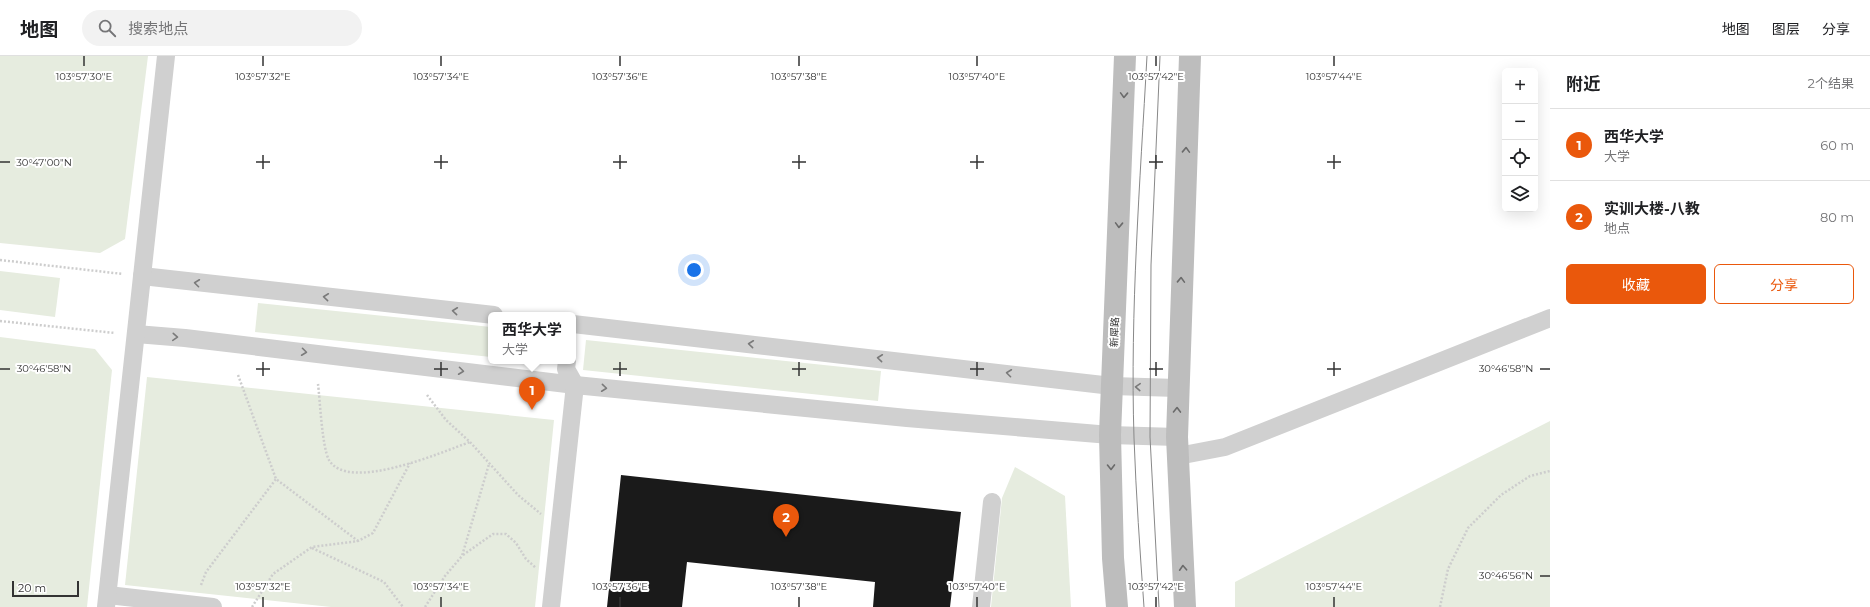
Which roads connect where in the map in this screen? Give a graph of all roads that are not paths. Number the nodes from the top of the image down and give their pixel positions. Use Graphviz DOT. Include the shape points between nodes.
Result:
graph roads {
  1 [pos="166,56"];
  2 [pos="1125,56"];
  3 [pos="1190,56"];
  4 [pos="142,276"];
  5 [pos="488,314"];
  6 [pos="1550,318"];
  7 [pos="576,324"];
  8 [pos="136,334"];
  9 [pos="567,364"];
  10 [pos="575,385"];
  11 [pos="1112,386"];
  12 [pos="1177,388"];
  13 [pos="1110,435"];
  14 [pos="1177,446"];
  15 [pos="992,502"];
  16 [pos="107,601"];
  17 [pos="213,607"];
  18 [pos="551,607"];
  19 [pos="981,607"];
  20 [pos="1117,607"];
  21 [pos="1185,607"];
  1 -- 4 [label="street"];
  2 -- 11 [label="main road, 新犀路, one-way"];
  12 -- 3 [label="main road, one-way"];
  5 -- 4 [label="street, one-way"];
  4 -- 8 [label="street"];
  6 -- 14 [label="street" via="1225,447"];
  11 -- 7 [label="street, one-way"];
  8 -- 10 [label="street, one-way"];
  8 -- 16 [label="street"];
  9 -- 10 [label="street" via="566,369"];
  10 -- 13 [label="street, one-way"];
  10 -- 18 [label="street"];
  12 -- 11 [label="street, one-way"];
  11 -- 13 [label="main road, 新犀路"];
  14 -- 12 [label="main road, one-way"];
  13 -- 14 [label="street"];
  13 -- 20 [label="main road, 新犀路, one-way" via="1113,558"];
  21 -- 14 [label="main road, one-way"];
  15 -- 19 [label="street"];
  16 -- 17 [label="street"];
}
